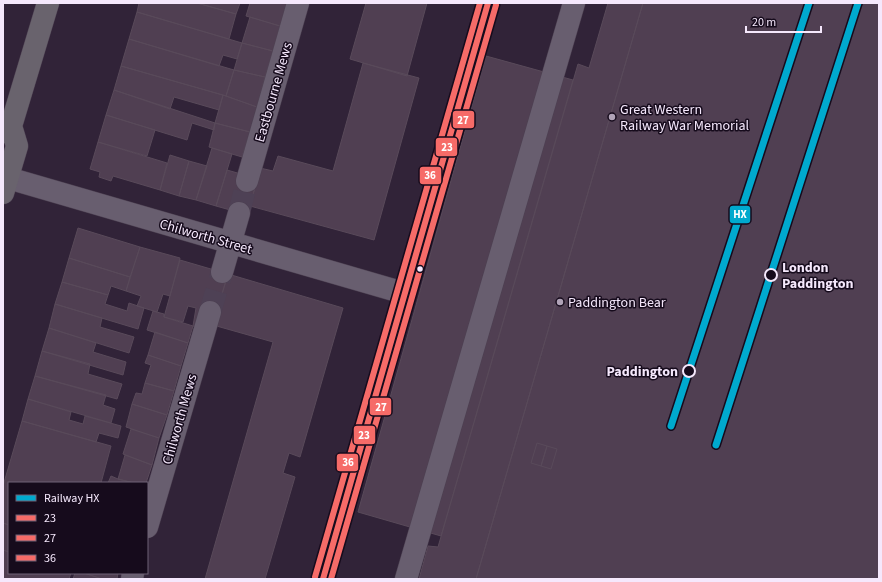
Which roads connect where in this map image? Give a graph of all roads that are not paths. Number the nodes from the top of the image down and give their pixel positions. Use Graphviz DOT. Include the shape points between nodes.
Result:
graph roads {
  1 [pos="48,3"];
  2 [pos="298,3"];
  3 [pos="488,3"];
  4 [pos="574,3"];
  5 [pos="7,129"];
  6 [pos="247,181"];
  7 [pos="5,186"];
  8 [pos="238,213"];
  9 [pos="230,243"];
  10 [pos="222,272"];
  11 [pos="404,293"];
  12 [pos="210,312"];
  13 [pos="148,524"];
  14 [pos="323,579"];
  15 [pos="406,579"];
  1 -- 5 [label="main road"];
  2 -- 6 [label="street, Eastbourne Mews"];
  3 -- 11 [label="street"];
  4 -- 15 [label="street"];
  5 -- 7 [label="main road" via="17,146"];
  7 -- 9 [label="street, Chilworth Street"];
  8 -- 9 [label="street"];
  9 -- 10 [label="street"];
  9 -- 11 [label="street, Chilworth Street"];
  11 -- 14 [label="street"];
  12 -- 13 [label="street, Chilworth Mews"];
}
